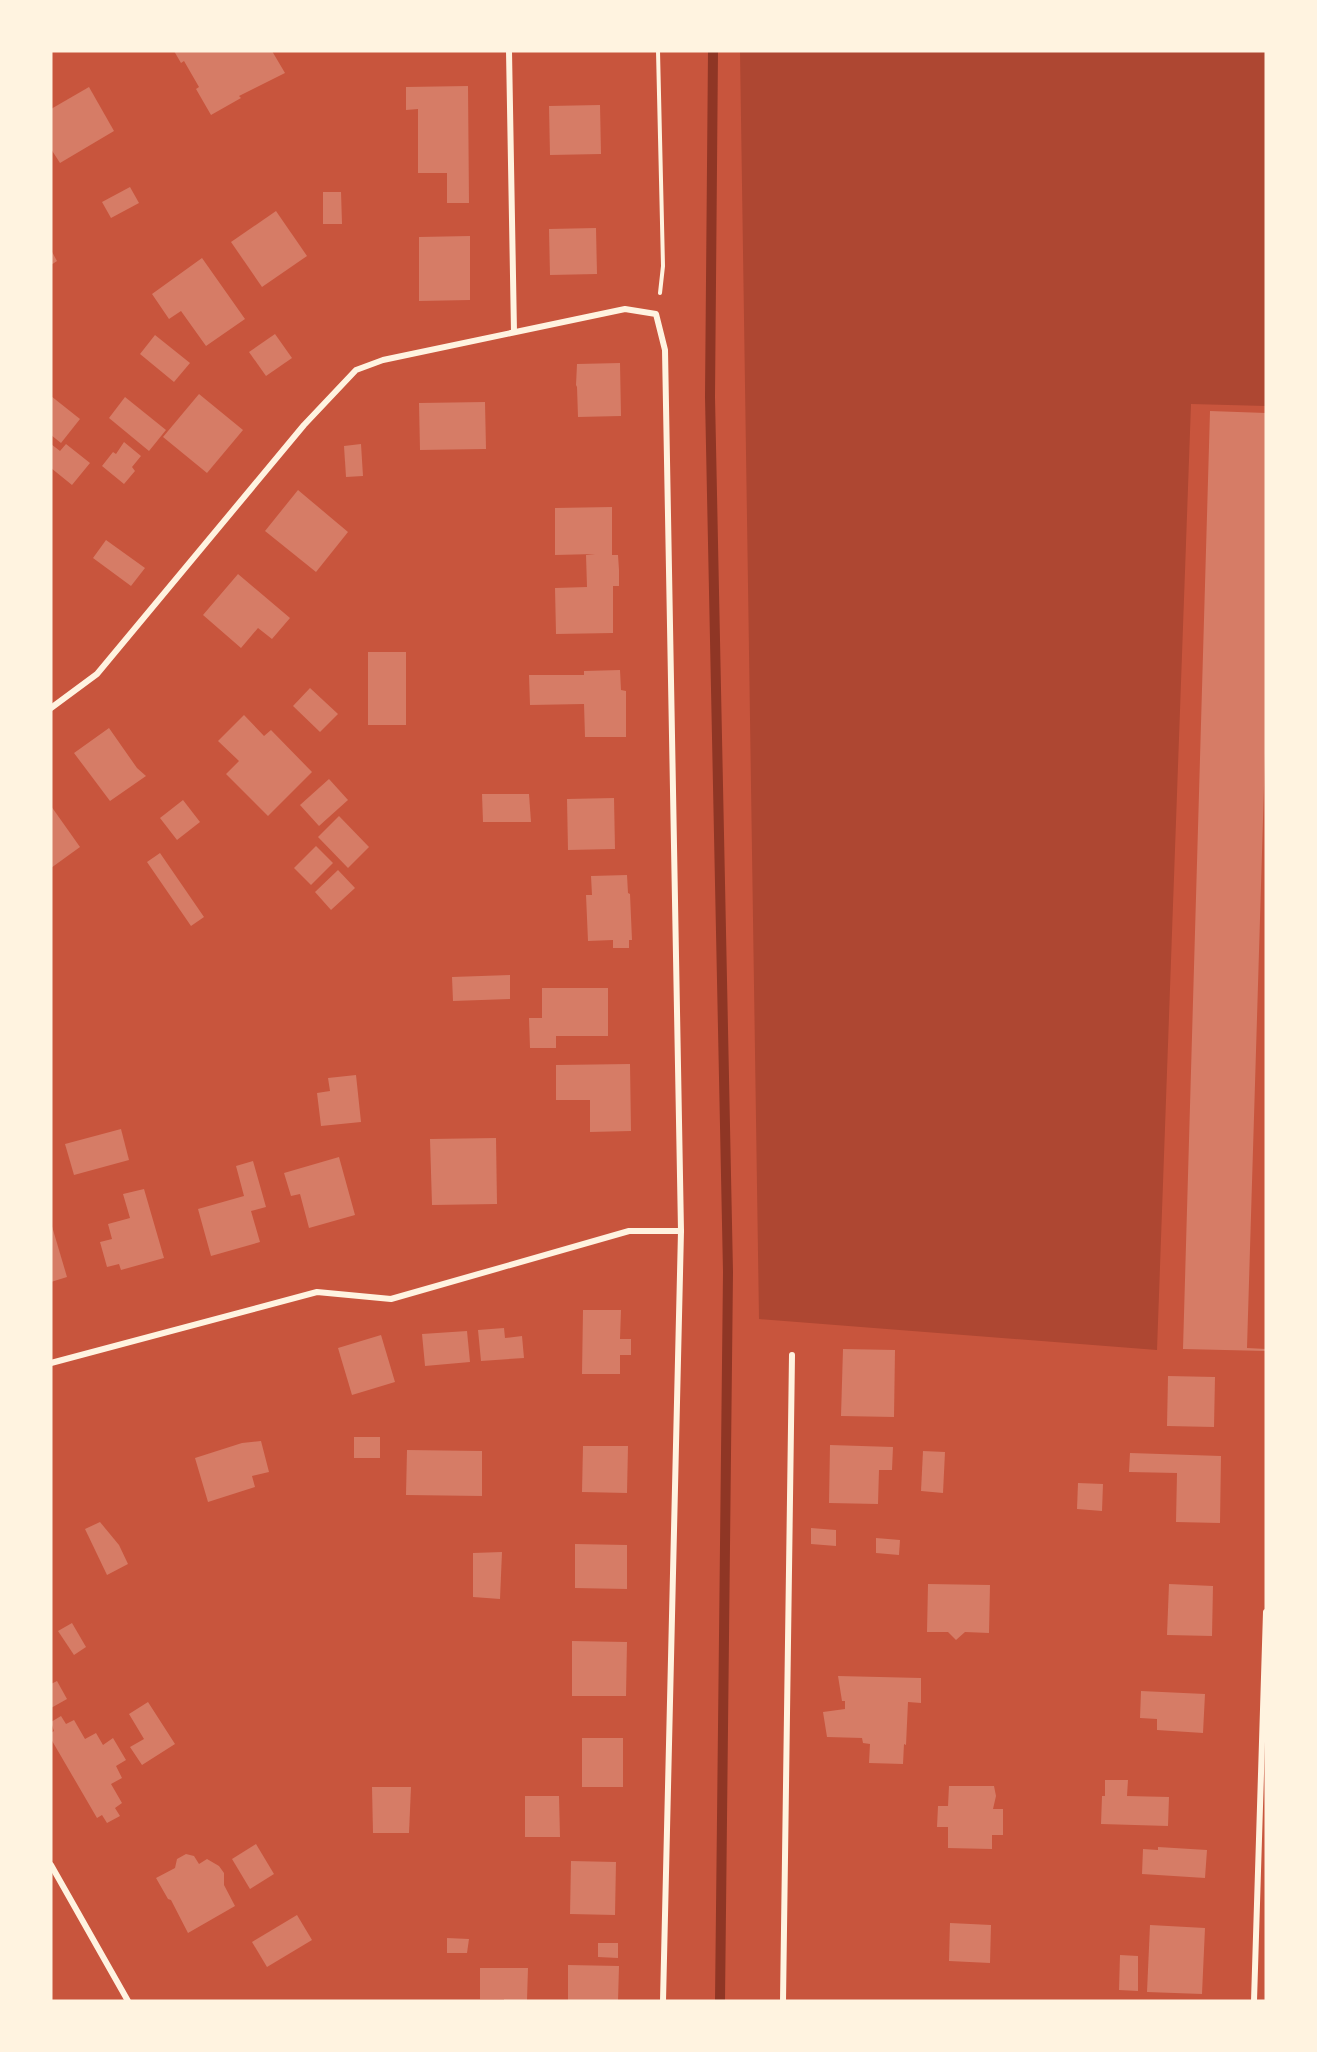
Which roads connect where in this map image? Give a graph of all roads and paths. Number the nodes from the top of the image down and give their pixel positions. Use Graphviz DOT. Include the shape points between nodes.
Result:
graph roads {
  1 [pos="509,51"];
  2 [pos="658,51"];
  3 [pos="656,314"];
  4 [pos="514,332"];
  5 [pos="51,708"];
  6 [pos="681,1231"];
  7 [pos="792,1355"];
  8 [pos="51,1363"];
  9 [pos="1266,1611"];
  10 [pos="51,1865"];
  11 [pos="128,2001"];
  12 [pos="663,2001"];
  13 [pos="783,2001"];
  14 [pos="1254,2001"];
  1 -- 4 [label="street"];
  2 -- 3 [label="path" via="663,266"];
  3 -- 4 [label="street" via="626,309"];
  3 -- 6 [label="street" via="665,350"];
  4 -- 5 [label="street" via="383,360 356,370 304,425 97,674"];
  6 -- 8 [label="street" via="629,1231 391,1299 317,1292"];
  6 -- 12 [label="street"];
  7 -- 13 [label="street"];
  9 -- 14 [label="street"];
  10 -- 11 [label="street"];
}
